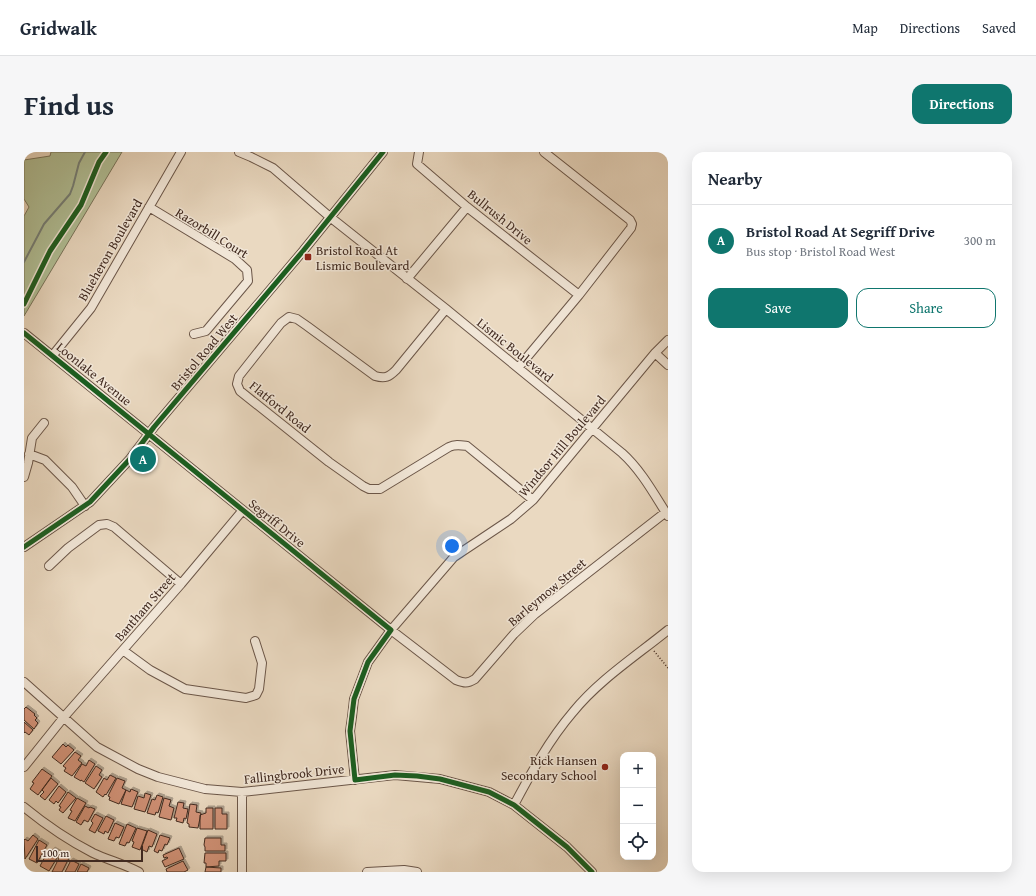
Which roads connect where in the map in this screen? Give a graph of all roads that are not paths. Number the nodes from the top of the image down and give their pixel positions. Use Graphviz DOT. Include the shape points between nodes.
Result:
graph roads {
  1 [pos="181,152"];
  2 [pos="239,152"];
  3 [pos="383,152"];
  4 [pos="419,152"];
  5 [pos="544,152"];
  6 [pos="149,207"];
  7 [pos="467,207"];
  8 [pos="330,217"];
  9 [pos="408,279"];
  10 [pos="579,295"];
  11 [pos="446,309"];
  12 [pos="24,332"];
  13 [pos="194,334"];
  14 [pos="668,340"];
  15 [pos="655,353"];
  16 [pos="53,355"];
  17 [pos="668,365"];
  18 [pos="518,368"];
  19 [pos="44,423"];
  20 [pos="592,430"];
  21 [pos="149,434"];
  22 [pos="29,454"];
  23 [pos="24,477"];
  24 [pos="533,500"];
  25 [pos="85,506"];
  26 [pos="243,510"];
  27 [pos="667,514"];
  28 [pos="24,546"];
  29 [pos="49,566"];
  30 [pos="181,584"];
  31 [pos="391,630"];
  32 [pos="668,630"];
  33 [pos="255,641"];
  34 [pos="124,651"];
  35 [pos="24,682"];
  36 [pos="64,717"];
  37 [pos="24,767"];
  38 [pos="355,780"];
  39 [pos="242,792"];
  40 [pos="514,805"];
  41 [pos="24,807"];
  42 [pos="139,872"];
  43 [pos="242,872"];
  44 [pos="367,872"];
  45 [pos="417,872"];
  46 [pos="592,872"];
  1 -- 6 [label="street, Blueheron Boulevard"];
  2 -- 8 [label="street, Lismic Boulevard" via="273,168"];
  3 -- 8 [label="street, Bristol Road West"];
  4 -- 7 [label="street, Bullrush Drive" via="417,164"];
  5 -- 10 [label="street" via="632,224"];
  6 -- 13 [label="street, Razorbill Court" via="247,270 248,281 206,331"];
  6 -- 16 [label="street, Blueheron Boulevard" via="91,308"];
  7 -- 9 [label="street"];
  7 -- 10 [label="street, Bullrush Drive"];
  8 -- 9 [label="street, Lismic Boulevard"];
  8 -- 21 [label="street, Bristol Road West"];
  9 -- 11 [label="street, Lismic Boulevard"];
  10 -- 18 [label="street"];
  11 -- 18 [label="street, Lismic Boulevard"];
  11 -- 24 [label="street, Flatford Road" via="396,370 384,378 375,376 297,319 289,317 281,323 239,376 237,384 240,391 329,462 369,489 380,489 449,447 460,445 467,446"];
  12 -- 16 [label="street, Loonlake Avenue"];
  14 -- 15 [label="street, Windsor Hill Boulevard"];
  15 -- 17 [label="street"];
  15 -- 20 [label="street, Windsor Hill Boulevard"];
  16 -- 21 [label="street, Loonlake Avenue"];
  18 -- 20 [label="street, Lismic Boulevard"];
  19 -- 22 [label="street" via="32,438"];
  20 -- 24 [label="street, Windsor Hill Boulevard"];
  20 -- 27 [label="street, Lismic Boulevard" via="630,460"];
  21 -- 25 [label="street, Bristol Road West" via="130,459"];
  21 -- 26 [label="street, Segriff Drive"];
  22 -- 23 [label="street"];
  22 -- 25 [label="street" via="45,460 72,487"];
  24 -- 31 [label="street, Windsor Hill Boulevard" via="515,516 454,557"];
  25 -- 28 [label="street, Bristol Road West"];
  26 -- 30 [label="street, Bantham Street"];
  26 -- 31 [label="street, Segriff Drive"];
  27 -- 31 [label="street, Barleymow Street" via="535,614 475,679 468,683 456,680"];
  29 -- 30 [label="street" via="99,525 107,524 114,527"];
  30 -- 34 [label="street, Bantham Street"];
  31 -- 38 [label="street, Windsor Hill Boulevard" via="368,662 354,700 350,732"];
  32 -- 40 [label="street" via="601,683 573,711 549,743"];
  33 -- 34 [label="street" via="262,663 259,690 256,695 246,698 185,689 150,670"];
  34 -- 36 [label="street, Bantham Street"];
  35 -- 36 [label="street, Fallingbrook Drive"];
  36 -- 37 [label="street, Bantham Street"];
  36 -- 39 [label="street, Fallingbrook Drive" via="97,747 138,769 205,789"];
  38 -- 39 [label="street, Fallingbrook Drive"];
  38 -- 40 [label="street, Fallingbrook Drive" via="395,775 440,779 489,792"];
  39 -- 43 [label="street"];
  40 -- 46 [label="street, Fallingbrook Drive" via="567,847"];
  41 -- 42 [label="street" via="76,844"];
  44 -- 45 [label="street"];
}
